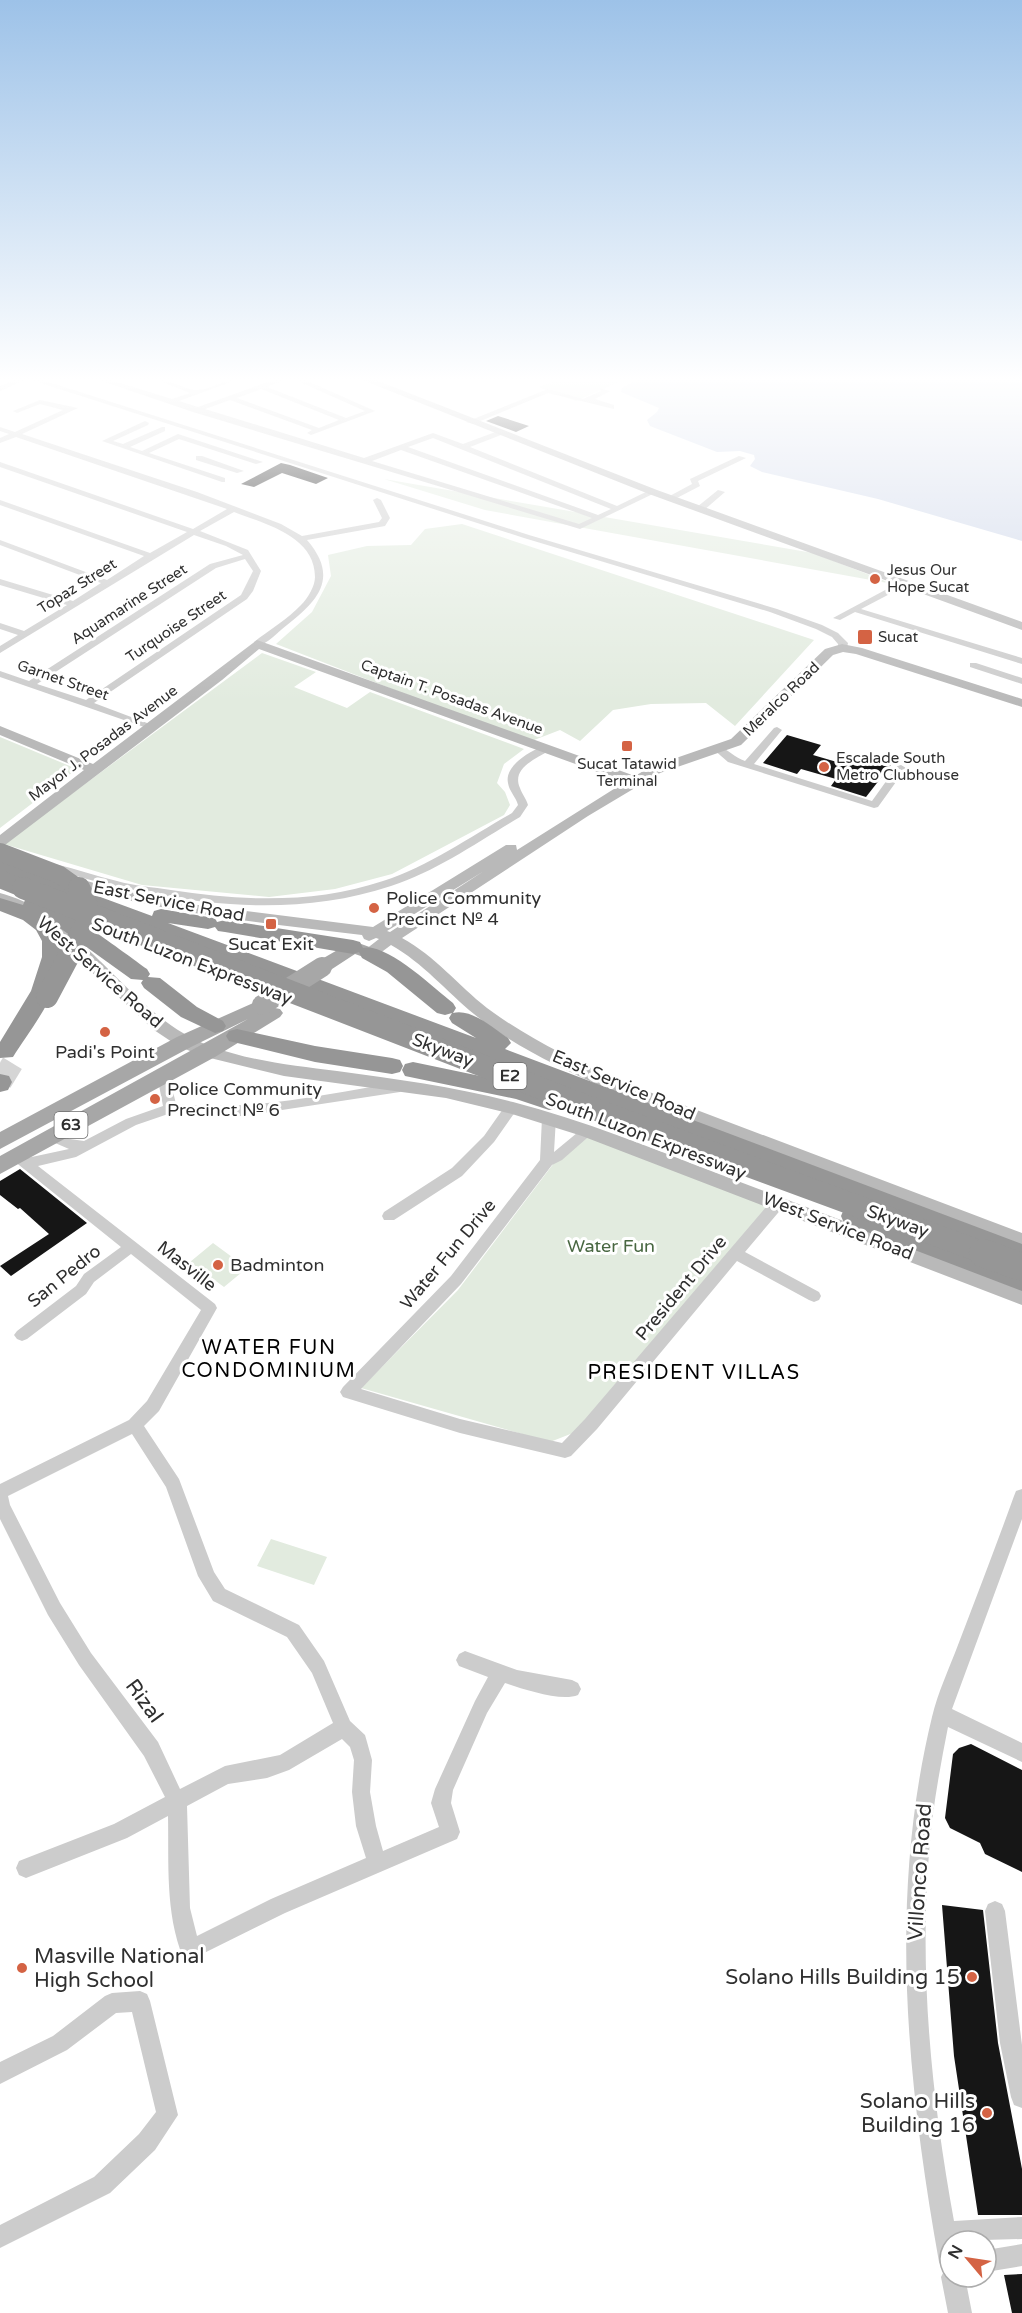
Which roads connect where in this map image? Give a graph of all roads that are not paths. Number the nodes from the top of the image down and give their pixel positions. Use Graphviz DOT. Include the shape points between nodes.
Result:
graph roads {
  1 [pos="66,487"];
  2 [pos="168,487"];
  3 [pos="371,487"];
  4 [pos="447,487"];
  5 [pos="486,487"];
  6 [pos="512,487"];
  7 [pos="563,487"];
  8 [pos="640,487"];
  9 [pos="691,487"];
  10 [pos="653,492"];
  11 [pos="721,492"];
  12 [pos="470,494"];
  13 [pos="670,498"];
  14 [pos="377,500"];
  15 [pos="0,502"];
  16 [pos="618,509"];
  17 [pos="700,509"];
  18 [pos="232,510"];
  19 [pos="598,518"];
  20 [pos="192,531"];
  21 [pos="301,539"];
  22 [pos="0,542"];
  23 [pos="151,556"];
  24 [pos="248,556"];
  25 [pos="0,582"];
  26 [pos="108,583"];
  27 [pos="902,584"];
  28 [pos="74,604"];
  29 [pos="853,609"];
  30 [pos="837,618"];
  31 [pos="0,626"];
  32 [pos="1022,626"];
  33 [pos="25,634"];
  34 [pos="256,645"];
  35 [pos="842,648"];
  36 [pos="0,650"];
  37 [pos="1022,661"];
  38 [pos="973,665"];
  39 [pos="0,674"];
  40 [pos="1022,681"];
  41 [pos="30,684"];
  42 [pos="1022,703"];
  43 [pos="87,704"];
  44 [pos="147,725"];
  45 [pos="0,730"];
  46 [pos="777,730"];
  47 [pos="544,749"];
  48 [pos="718,749"];
  49 [pos="747,765"];
  50 [pos="90,768"];
  51 [pos="901,768"];
  52 [pos="634,782"];
  53 [pos="583,813"];
  54 [pos="0,835"];
  55 [pos="1,858"];
  56 [pos="57,887"];
  57 [pos="0,888"];
  58 [pos="0,898"];
  59 [pos="0,904"];
  60 [pos="375,932"];
  61 [pos="394,938"];
  62 [pos="361,950"];
  63 [pos="268,1009"];
  64 [pos="215,1026"];
  65 [pos="237,1036"];
  66 [pos="184,1042"];
  67 [pos="208,1052"];
  68 [pos="157,1067"];
  69 [pos="407,1074"];
  70 [pos="170,1108"];
  71 [pos="514,1108"];
  72 [pos="597,1115"];
  73 [pos="549,1118"];
  74 [pos="51,1136"];
  75 [pos="0,1141"];
  76 [pos="85,1146"];
  77 [pos="547,1161"];
  78 [pos="13,1162"];
  79 [pos="778,1203"];
  80 [pos="389,1216"];
  81 [pos="1022,1241"];
  82 [pos="131,1247"];
  83 [pos="736,1254"];
  84 [pos="1022,1254"];
  85 [pos="1022,1258"];
  86 [pos="1022,1268"];
  87 [pos="1022,1281"];
  88 [pos="814,1296"];
  89 [pos="1022,1297"];
  90 [pos="22,1335"];
  91 [pos="135,1425"];
  92 [pos="565,1451"];
  93 [pos="0,1494"];
  94 [pos="1022,1496"];
  95 [pos="465,1660"];
  96 [pos="500,1674"];
  97 [pos="572,1689"];
  98 [pos="942,1714"];
  99 [pos="344,1726"];
  100 [pos="1022,1753"];
  101 [pos="177,1802"];
  102 [pos="377,1863"];
  103 [pos="26,1868"];
  104 [pos="995,1911"];
  105 [pos="0,2073"];
  106 [pos="1022,2097"];
  107 [pos="1022,2228"];
  108 [pos="944,2229"];
  109 [pos="998,2233"];
  110 [pos="0,2237"];
  111 [pos="1022,2255"];
  112 [pos="998,2259"];
  113 [pos="955,2289"];
  114 [pos="960,2313"];
  1 -- 20 [label="street"];
  2 -- 18 [label="street, Mayor J. Posadas Avenue"];
  3 -- 35 [label="street" via="778,613 836,634"];
  4 -- 12 [label="street"];
  5 -- 12 [label="street"];
  6 -- 19 [label="street"];
  7 -- 16 [label="street"];
  8 -- 10 [label="main road"];
  9 -- 13 [label="street"];
  10 -- 13 [label="main road"];
  10 -- 16 [label="street"];
  11 -- 17 [label="street"];
  12 -- 19 [label="street" via="580,527"];
  13 -- 17 [label="main road"];
  14 -- 21 [label="street" via="386,518 382,524"];
  15 -- 23 [label="street"];
  16 -- 19 [label="street"];
  17 -- 27 [label="main road"];
  18 -- 20 [label="street, Topaz Street"];
  18 -- 21 [label="street, Mayor J. Posadas Avenue" via="278,526"];
  20 -- 23 [label="street, Topaz Street"];
  20 -- 24 [label="street" via="230,544"];
  21 -- 34 [label="street, Mayor J. Posadas Avenue" via="320,567 319,584 306,606"];
  22 -- 26 [label="street"];
  23 -- 26 [label="street, Topaz Street"];
  24 -- 41 [label="street, Aquamarine Street" via="213,566"];
  24 -- 43 [label="street, Turquoise Street" via="257,571 244,597"];
  25 -- 28 [label="street"];
  26 -- 28 [label="street, Topaz Street"];
  27 -- 29 [label="street"];
  27 -- 32 [label="main road"];
  28 -- 33 [label="street, Topaz Street"];
  29 -- 30 [label="street"];
  29 -- 37 [label="street"];
  31 -- 33 [label="street"];
  33 -- 36 [label="street, Topaz Street"];
  34 -- 44 [label="main road, Mayor J. Posadas Avenue" via="219,677"];
  34 -- 47 [label="main road, Captain T. Posadas Avenue"];
  35 -- 42 [label="main road"];
  35 -- 48 [label="main road, Meralco Road" via="829,652 742,737"];
  38 -- 40 [label="street"];
  39 -- 41 [label="street, Garnet Street"];
  41 -- 43 [label="street, Garnet Street"];
  43 -- 44 [label="street, Garnet Street"];
  44 -- 50 [label="main road, Mayor J. Posadas Avenue"];
  45 -- 50 [label="main road"];
  46 -- 49 [label="street"];
  47 -- 52 [label="main road, Captain T. Posadas Avenue"];
  47 -- 55 [label="street" via="521,763 514,773 512,781 523,805 510,819 409,875 371,889 326,898 250,903 139,889"];
  48 -- 49 [label="street" via="726,758"];
  48 -- 52 [label="main road, Meralco Road" via="661,767"];
  49 -- 51 [label="street" via="874,805"];
  50 -- 54 [label="main road, Mayor J. Posadas Avenue"];
  50 -- 55 [label="main road, Mayor J. Posadas Avenue"];
  52 -- 53 [label="main road, Meralco Road"];
  53 -- 60 [label="main road, Meralco Road" via="548,825"];
  53 -- 61 [label="main road, Meralco Road"];
  55 -- 56 [label="highway, South Luzon Expressway / E2"];
  55 -- 59 [label="highway, bridge" via="60,875 74,883 81,890 89,918 11,1053 53,964 53,949 45,927"];
  55 -- 60 [label="main road, East Service Road" via="124,896"];
  55 -- 85 [label="highway, Skyway / E2, bridge" via="592,1098"];
  55 -- 86 [label="highway, Skyway / E2, bridge" via="597,1110"];
  56 -- 62 [label="highway" via="146,912"];
  56 -- 72 [label="highway, South Luzon Expressway / E2"];
  57 -- 64 [label="highway" via="56,916"];
  57 -- 72 [label="highway, South Luzon Expressway / E2"];
  58 -- 66 [label="main road, West Service Road" via="56,929 140,1010"];
  60 -- 61 [label="main road, East Service Road"];
  60 -- 62 [label="main road, 63"];
  61 -- 62 [label="main road, 63"];
  61 -- 81 [label="main road, East Service Road" via="502,1026 572,1066"];
  62 -- 63 [label="main road, 63"];
  62 -- 72 [label="highway" via="394,967 452,1013 521,1055"];
  63 -- 64 [label="main road, 63"];
  63 -- 65 [label="main road, 63"];
  64 -- 65 [label="main road"];
  64 -- 66 [label="main road, 63"];
  65 -- 67 [label="main road, 63"];
  65 -- 69 [label="highway"];
  66 -- 67 [label="main road, West Service Road"];
  66 -- 68 [label="main road, 63"];
  67 -- 68 [label="main road, 63"];
  67 -- 69 [label="main road, West Service Road" via="284,1070"];
  68 -- 70 [label="street"];
  68 -- 74 [label="main road, 63"];
  68 -- 75 [label="main road, 63"];
  69 -- 70 [label="street" via="357,1093 243,1111"];
  69 -- 71 [label="main road, West Service Road"];
  69 -- 72 [label="highway" via="519,1092"];
  70 -- 76 [label="street" via="131,1122"];
  71 -- 73 [label="main road, West Service Road"];
  71 -- 80 [label="street" via="457,1172"];
  72 -- 73 [label="main road, West Service Road"];
  72 -- 77 [label="street, Water Fun Drive" via="557,1157"];
  72 -- 79 [label="main road, West Service Road"];
  72 -- 84 [label="highway, South Luzon Expressway / E2"];
  72 -- 87 [label="highway, South Luzon Expressway / E2"];
  73 -- 77 [label="street"];
  74 -- 76 [label="street"];
  74 -- 78 [label="main road, 63"];
  76 -- 78 [label="street" via="71,1154"];
  77 -- 92 [label="street, Water Fun Drive" via="456,1280 348,1392 460,1426"];
  78 -- 82 [label="street, Masville" via="38,1174"];
  79 -- 83 [label="street, President Drive"];
  79 -- 89 [label="main road, West Service Road"];
  82 -- 90 [label="street, San Pedro"];
  82 -- 91 [label="street, Masville" via="210,1308 153,1406"];
  83 -- 88 [label="street"];
  83 -- 92 [label="street, President Drive"];
  91 -- 93 [label="street, Masville"];
  91 -- 99 [label="street" via="173,1484 209,1582 223,1599 293,1631 318,1667"];
  93 -- 101 [label="street, Rizal" via="2,1506 54,1609 151,1749"];
  94 -- 98 [label="street, Villonco Road"];
  95 -- 96 [label="street"];
  96 -- 97 [label="street" via="541,1686"];
  96 -- 102 [label="street" via="444,1789 441,1803 450,1832"];
  98 -- 100 [label="street"];
  98 -- 108 [label="street, Villonco Road" via="922,1816 914,1934 917,2019"];
  99 -- 101 [label="street" via="293,1759 271,1768 225,1775"];
  99 -- 102 [label="street" via="358,1742 363,1760 361,1792"];
  101 -- 102 [label="street, Rizal" via="180,1908 190,1950"];
  101 -- 103 [label="street" via="120,1832"];
  104 -- 106 [label="street" via="1011,2043"];
  105 -- 110 [label="street" via="60,2043 112,2003 140,2001 167,2115 147,2142 102,2185"];
  107 -- 109 [label="street"];
  111 -- 112 [label="street"];
  113 -- 114 [label="street"];
}
